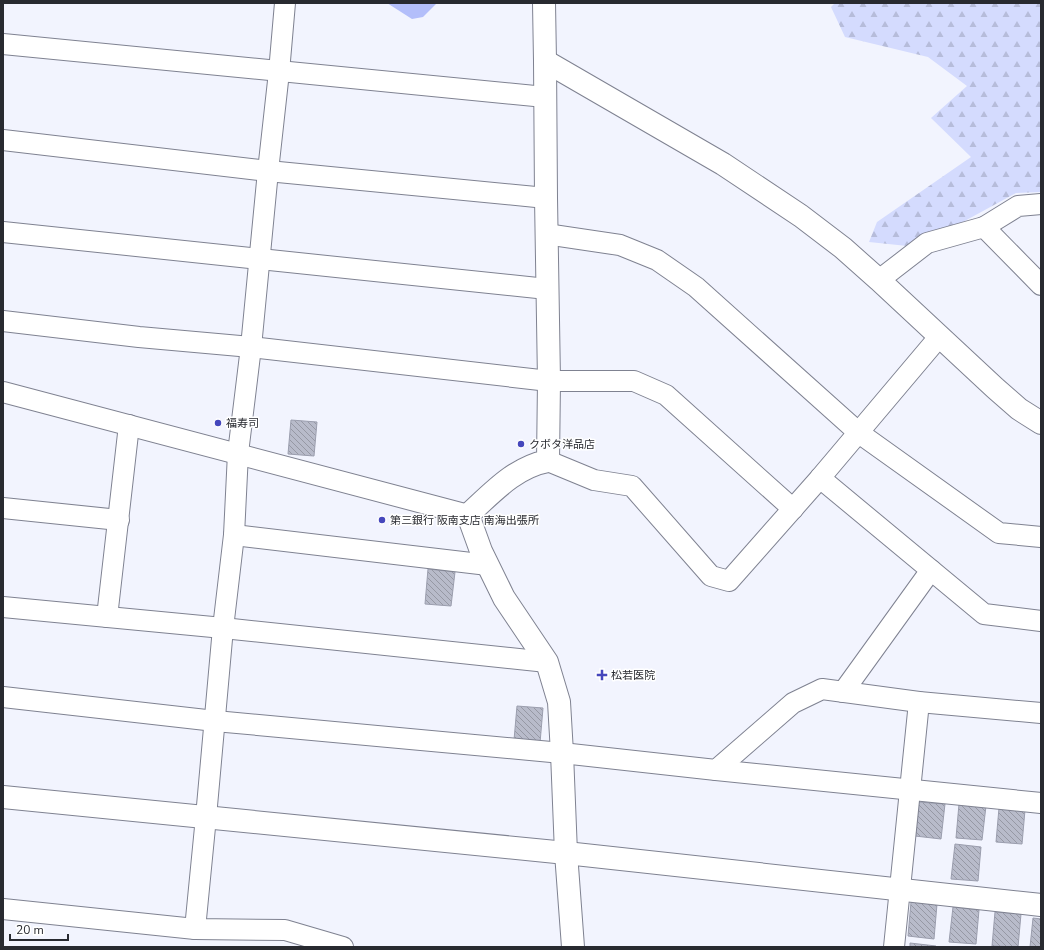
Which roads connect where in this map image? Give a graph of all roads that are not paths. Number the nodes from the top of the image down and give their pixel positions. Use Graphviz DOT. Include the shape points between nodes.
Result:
graph roads {
  1 [pos="285,3"];
  2 [pos="544,3"];
  3 [pos="3,44"];
  4 [pos="545,61"];
  5 [pos="279,72"];
  6 [pos="545,97"];
  7 [pos="3,140"];
  8 [pos="268,171"];
  9 [pos="546,198"];
  10 [pos="1041,204"];
  11 [pos="984,227"];
  12 [pos="3,232"];
  13 [pos="546,234"];
  14 [pos="260,259"];
  15 [pos="879,280"];
  16 [pos="1041,285"];
  17 [pos="547,289"];
  18 [pos="3,321"];
  19 [pos="940,337"];
  20 [pos="251,347"];
  21 [pos="549,381"];
  22 [pos="3,392"];
  23 [pos="1041,423"];
  24 [pos="129,425"];
  25 [pos="859,433"];
  26 [pos="238,454"];
  27 [pos="548,461"];
  28 [pos="820,478"];
  29 [pos="3,508"];
  30 [pos="793,509"];
  31 [pos="468,515"];
  32 [pos="119,520"];
  33 [pos="234,535"];
  34 [pos="1041,537"];
  35 [pos="488,565"];
  36 [pos="931,570"];
  37 [pos="3,607"];
  38 [pos="107,617"];
  39 [pos="1041,621"];
  40 [pos="223,628"];
  41 [pos="547,662"];
  42 [pos="843,692"];
  43 [pos="3,698"];
  44 [pos="919,702"];
  45 [pos="1041,713"];
  46 [pos="215,721"];
  47 [pos="562,753"];
  48 [pos="716,770"];
  49 [pos="910,790"];
  50 [pos="3,797"];
  51 [pos="1041,803"];
  52 [pos="206,817"];
  53 [pos="566,853"];
  54 [pos="900,890"];
  55 [pos="1041,905"];
  56 [pos="3,909"];
  57 [pos="195,929"];
  58 [pos="291,940"];
  59 [pos="343,947"];
  60 [pos="573,947"];
  61 [pos="894,947"];
  1 -- 5 [label="street"];
  2 -- 4 [label="street"];
  3 -- 5 [label="street"];
  4 -- 6 [label="street"];
  4 -- 15 [label="street" via="729,168 801,216"];
  5 -- 6 [label="street"];
  5 -- 8 [label="street"];
  6 -- 9 [label="street"];
  7 -- 8 [label="street"];
  8 -- 9 [label="street"];
  8 -- 14 [label="street"];
  9 -- 13 [label="street"];
  10 -- 11 [label="street" via="1018,206"];
  11 -- 15 [label="street" via="927,243"];
  11 -- 16 [label="street"];
  12 -- 14 [label="street"];
  13 -- 17 [label="street"];
  13 -- 25 [label="street" via="620,245 657,260 696,287"];
  14 -- 17 [label="street"];
  14 -- 20 [label="street"];
  15 -- 19 [label="street"];
  17 -- 21 [label="street"];
  18 -- 20 [label="street"];
  19 -- 23 [label="street" via="1013,404"];
  19 -- 25 [label="street"];
  20 -- 21 [label="street"];
  20 -- 26 [label="street"];
  21 -- 27 [label="street"];
  21 -- 30 [label="street" via="634,381 666,395"];
  22 -- 24 [label="street"];
  24 -- 26 [label="street"];
  24 -- 32 [label="street"];
  25 -- 28 [label="street"];
  25 -- 34 [label="street" via="999,533"];
  26 -- 31 [label="street"];
  26 -- 33 [label="street"];
  27 -- 30 [label="street" via="594,480 632,486 710,576 729,581"];
  27 -- 31 [label="street" via="524,469"];
  28 -- 30 [label="street"];
  28 -- 36 [label="street"];
  29 -- 32 [label="street"];
  31 -- 35 [label="street"];
  32 -- 38 [label="street"];
  33 -- 35 [label="street"];
  33 -- 40 [label="street"];
  35 -- 41 [label="street" via="504,598"];
  36 -- 39 [label="street" via="984,614"];
  36 -- 42 [label="street"];
  37 -- 38 [label="street"];
  38 -- 40 [label="street"];
  40 -- 41 [label="street"];
  40 -- 46 [label="street"];
  41 -- 47 [label="street" via="559,702"];
  42 -- 44 [label="street"];
  42 -- 48 [label="street" via="822,689 793,703"];
  43 -- 46 [label="street"];
  44 -- 45 [label="street"];
  44 -- 49 [label="street"];
  46 -- 47 [label="street"];
  46 -- 52 [label="street"];
  47 -- 48 [label="street"];
  47 -- 53 [label="street"];
  48 -- 49 [label="street"];
  49 -- 51 [label="street"];
  49 -- 54 [label="street"];
  50 -- 52 [label="street"];
  52 -- 53 [label="street"];
  52 -- 57 [label="street"];
  53 -- 54 [label="street"];
  53 -- 60 [label="street"];
  54 -- 55 [label="street"];
  54 -- 61 [label="street"];
  56 -- 57 [label="street"];
  57 -- 58 [label="street" via="285,930"];
  58 -- 59 [label="street"];
}
